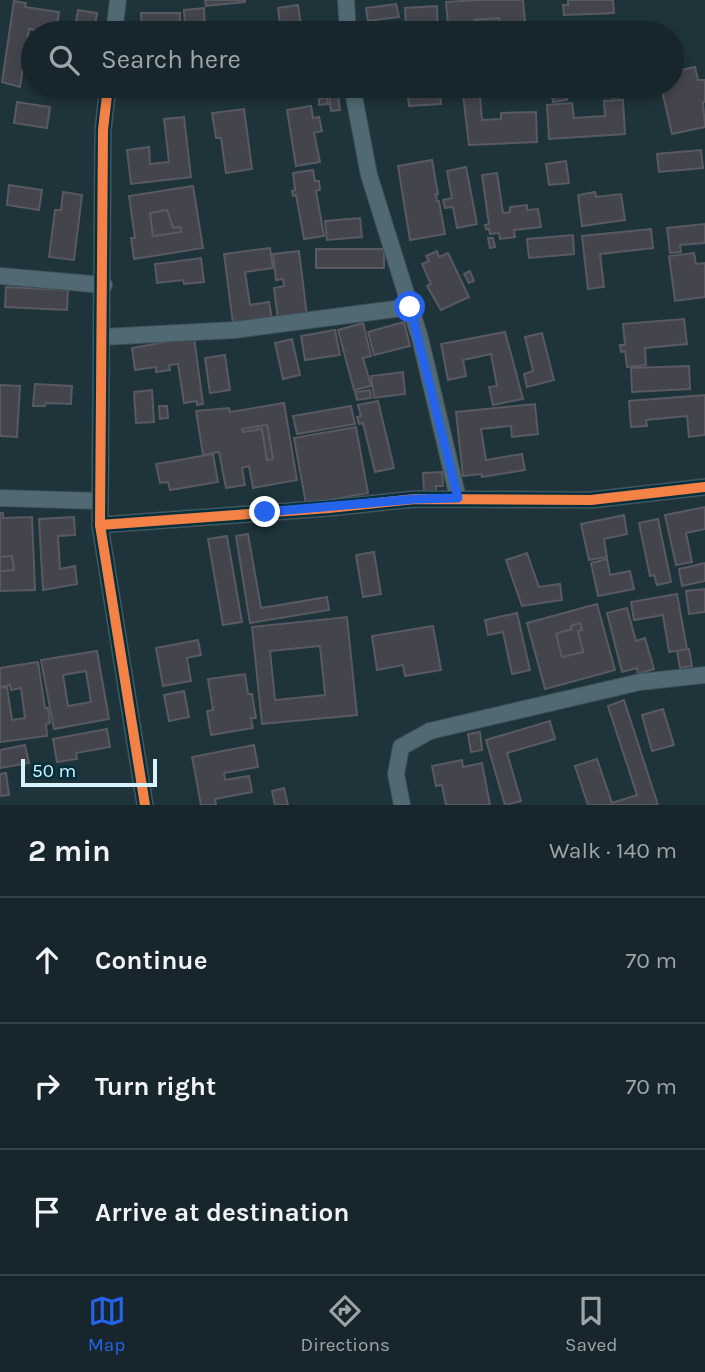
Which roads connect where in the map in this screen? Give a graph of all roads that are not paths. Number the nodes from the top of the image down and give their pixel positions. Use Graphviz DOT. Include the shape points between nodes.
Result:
graph roads {
  1 [pos="118,0"];
  2 [pos="346,0"];
  3 [pos="115,21"];
  4 [pos="347,21"];
  5 [pos="107,98"];
  6 [pos="354,98"];
  7 [pos="0,276"];
  8 [pos="104,285"];
  9 [pos="410,307"];
  10 [pos="102,337"];
  11 [pos="705,487"];
  12 [pos="0,498"];
  13 [pos="458,498"];
  14 [pos="99,501"];
  15 [pos="100,525"];
  16 [pos="705,675"];
  17 [pos="145,805"];
  18 [pos="402,805"];
  1 -- 3 [label="street"];
  2 -- 4 [label="street"];
  5 -- 8 [label="street"];
  6 -- 9 [label="street" via="369,175"];
  7 -- 8 [label="street"];
  8 -- 10 [label="street"];
  9 -- 10 [label="street" via="234,330"];
  9 -- 13 [label="street"];
  10 -- 14 [label="street"];
  11 -- 13 [label="street" via="591,500"];
  12 -- 14 [label="street"];
  13 -- 15 [label="street"];
  14 -- 15 [label="street"];
  15 -- 17 [label="street"];
  16 -- 18 [label="street" via="640,682 430,731 401,747 396,774"];
}
